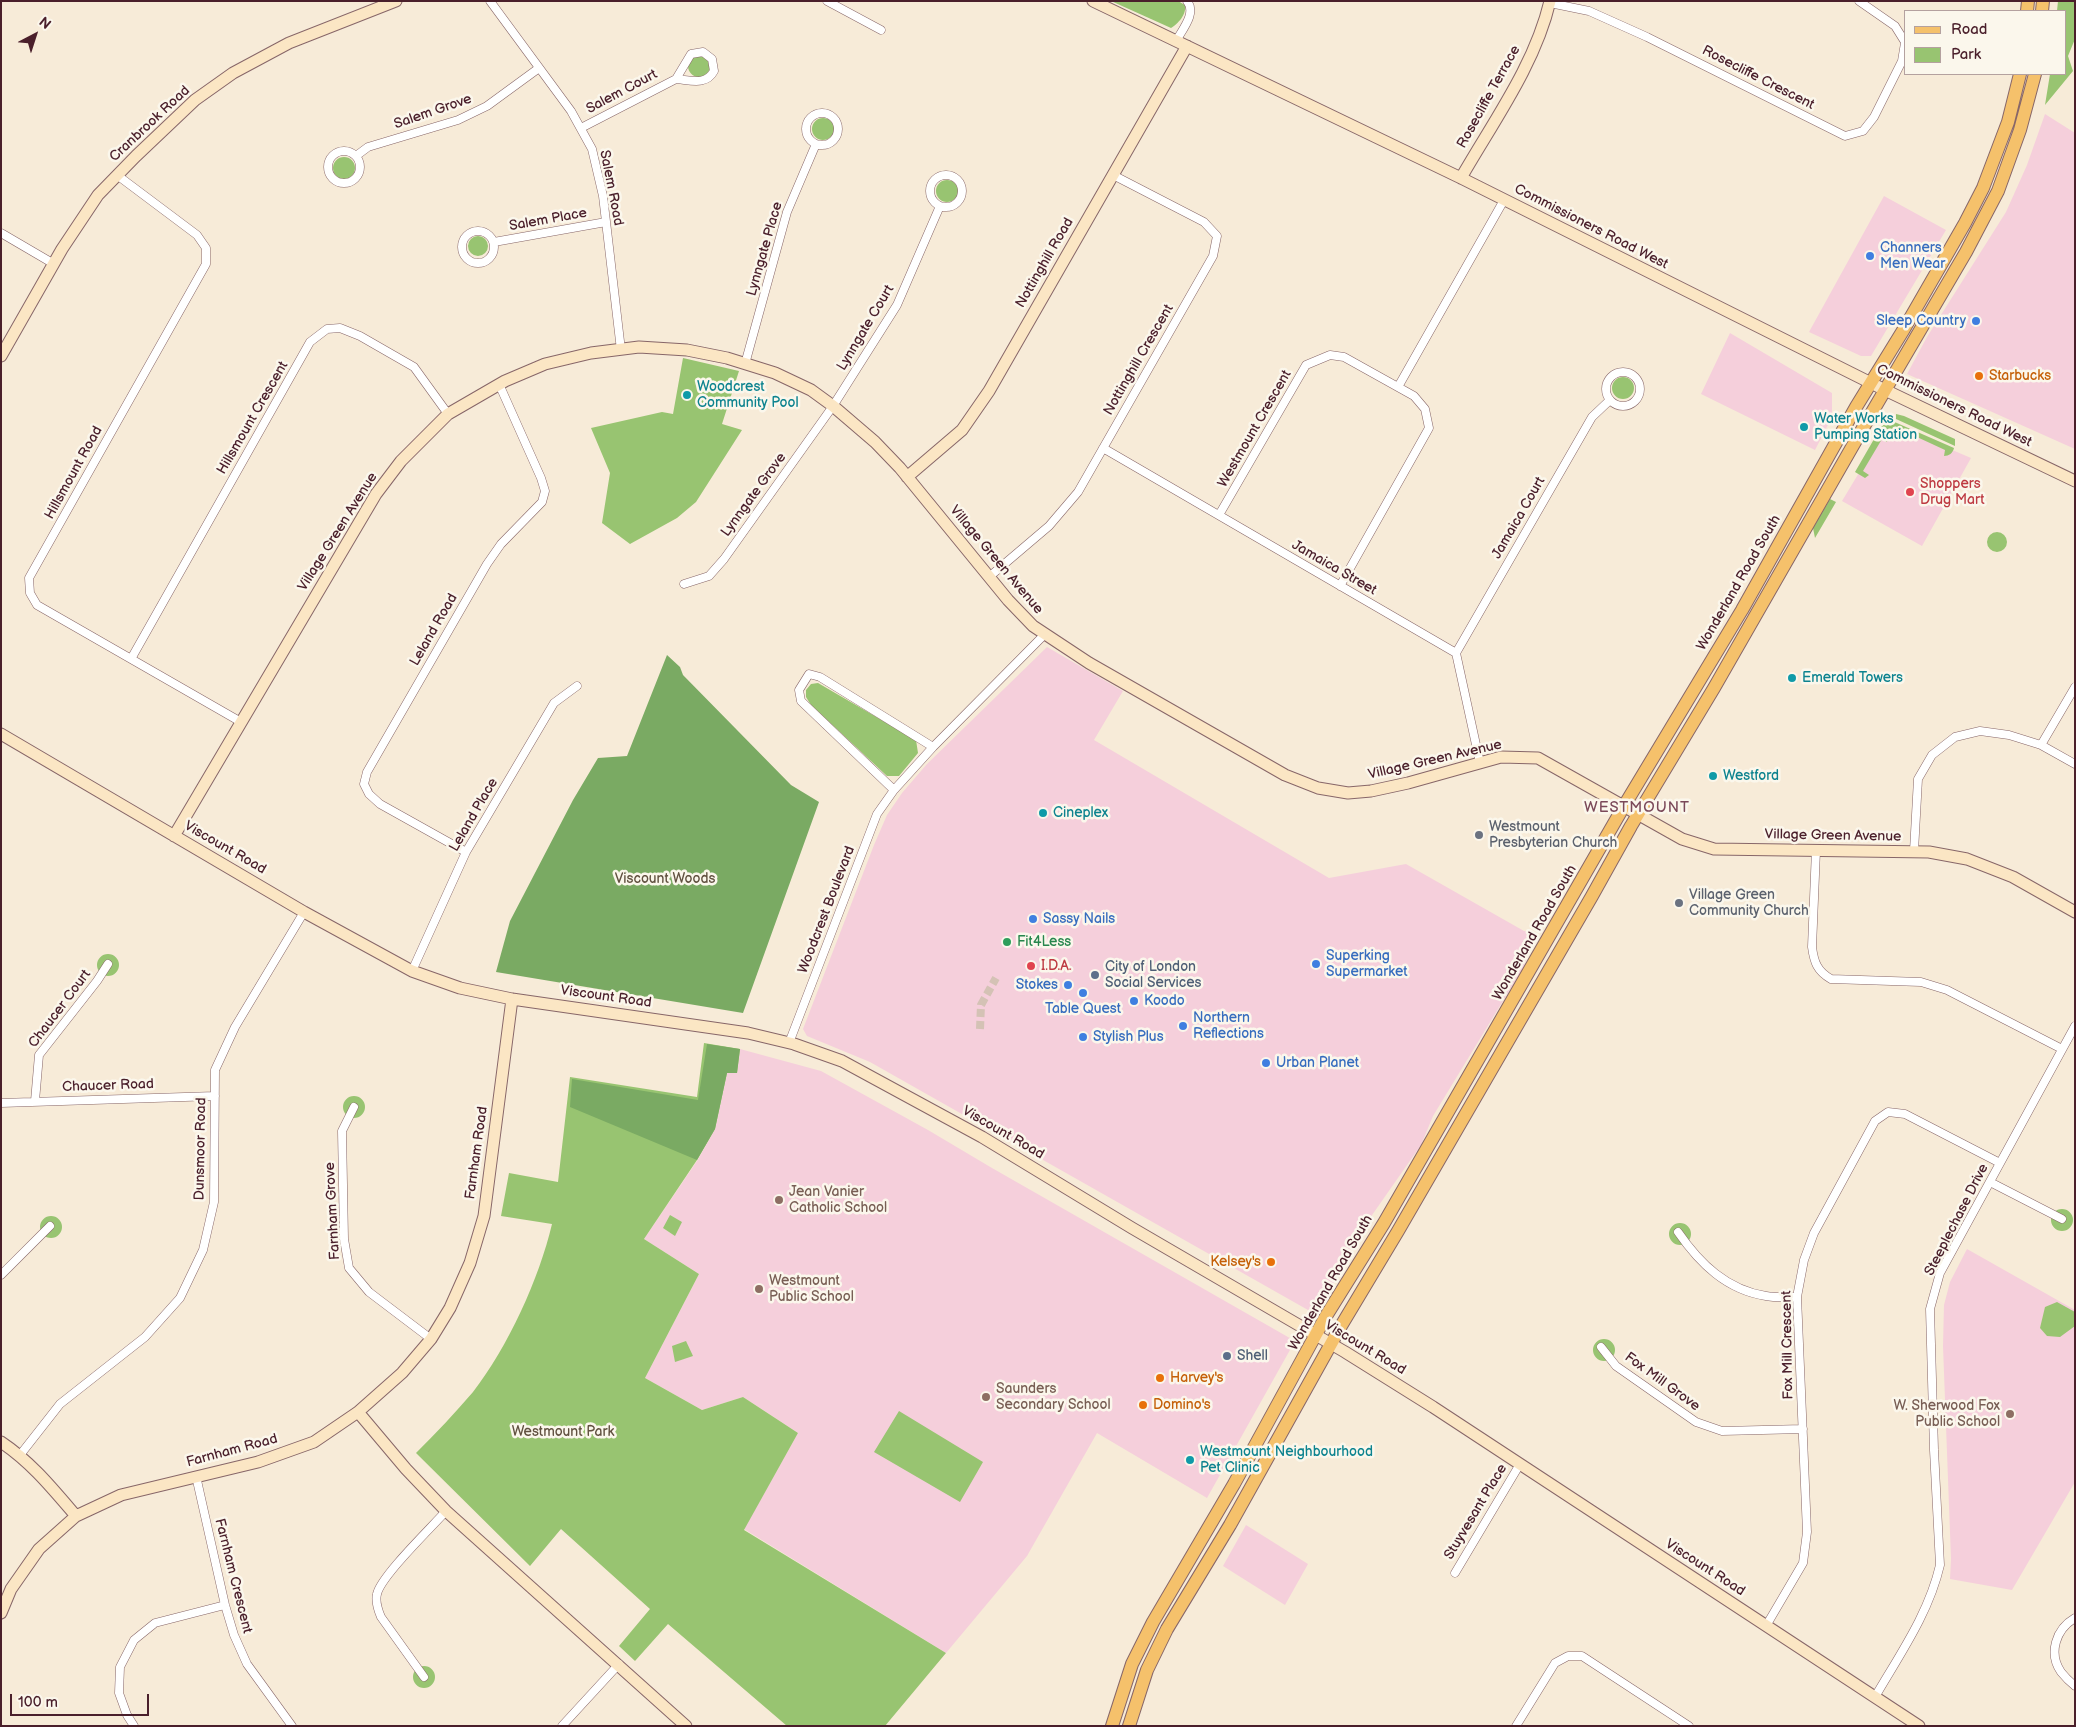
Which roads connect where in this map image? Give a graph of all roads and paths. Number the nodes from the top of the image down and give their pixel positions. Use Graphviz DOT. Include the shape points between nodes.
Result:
graph roads {
  1 [pos="396,1"];
  2 [pos="490,1"];
  3 [pos="827,1"];
  4 [pos="1093,1"];
  5 [pos="1187,1"];
  6 [pos="1859,1"];
  7 [pos="1550,2"];
  8 [pos="837,4"];
  9 [pos="881,30"];
  10 [pos="1904,40"];
  11 [pos="1181,44"];
  12 [pos="1904,48"];
  13 [pos="539,68"];
  14 [pos="2020,75"];
  15 [pos="2035,75"];
  16 [pos="676,79"];
  17 [pos="580,128"];
  18 [pos="816,144"];
  19 [pos="356,156"];
  20 [pos="117,175"];
  21 [pos="1113,175"];
  22 [pos="1460,178"];
  23 [pos="1504,200"];
  24 [pos="940,206"];
  25 [pos="606,222"];
  26 [pos="1,233"];
  27 [pos="494,242"];
  28 [pos="54,264"];
  29 [pos="621,350"];
  30 [pos="1,356"];
  31 [pos="746,364"];
  32 [pos="1871,383"];
  33 [pos="499,384"];
  34 [pos="1398,387"];
  35 [pos="1885,390"];
  36 [pos="1610,400"];
  37 [pos="833,406"];
  38 [pos="448,414"];
  39 [pos="1103,448"];
  40 [pos="907,477"];
  41 [pos="2075,481"];
  42 [pos="1219,515"];
  43 [pos="989,577"];
  44 [pos="684,584"];
  45 [pos="1340,586"];
  46 [pos="1045,634"];
  47 [pos="1456,653"];
  48 [pos="131,659"];
  49 [pos="577,686"];
  50 [pos="2075,687"];
  51 [pos="241,722"];
  52 [pos="1,734"];
  53 [pos="933,746"];
  54 [pos="2040,746"];
  55 [pos="1480,763"];
  56 [pos="2075,764"];
  57 [pos="894,790"];
  58 [pos="1624,806"];
  59 [pos="1638,814"];
  60 [pos="174,836"];
  61 [pos="1816,850"];
  62 [pos="1914,851"];
  63 [pos="466,852"];
  64 [pos="304,912"];
  65 [pos="2075,912"];
  66 [pos="108,964"];
  67 [pos="412,970"];
  68 [pos="512,999"];
  69 [pos="2075,1026"];
  70 [pos="789,1043"];
  71 [pos="2062,1049"];
  72 [pos="215,1096"];
  73 [pos="35,1101"];
  74 [pos="1,1103"];
  75 [pos="354,1107"];
  76 [pos="2000,1163"];
  77 [pos="1990,1182"];
  78 [pos="2062,1219"];
  79 [pos="50,1226"];
  80 [pos="1678,1232"];
  81 [pos="1,1275"];
  82 [pos="1797,1297"];
  83 [pos="1315,1336"];
  84 [pos="431,1339"];
  85 [pos="1330,1344"];
  86 [pos="1601,1347"];
  87 [pos="358,1412"];
  88 [pos="1803,1429"];
  89 [pos="1,1442"];
  90 [pos="20,1455"];
  91 [pos="1520,1464"];
  92 [pos="196,1476"];
  93 [pos="446,1511"];
  94 [pos="76,1516"];
  95 [pos="1455,1573"];
  96 [pos="225,1605"];
  97 [pos="1,1613"];
  98 [pos="2075,1618"];
  99 [pos="1766,1626"];
  100 [pos="619,1664"];
  101 [pos="424,1677"];
  102 [pos="2075,1686"];
  103 [pos="1875,1697"];
  104 [pos="134,1726"];
  105 [pos="292,1726"];
  106 [pos="562,1726"];
  107 [pos="686,1726"];
  108 [pos="1112,1726"];
  109 [pos="1129,1726"];
  110 [pos="1516,1726"];
  111 [pos="1689,1726"];
  112 [pos="1919,1726"];
  1 -- 20 [label="street, Cranbrook Road" via="289,43 233,73 195,100"];
  2 -- 13 [label="street, Salem Road"];
  3 -- 8 [label="street"];
  4 -- 11 [label="street, Commissioners Road West"];
  5 -- 11 [label="street" via="1190,14"];
  6 -- 10 [label="street, Rosecliffe Crescent" via="1895,26"];
  7 -- 12 [label="street, Rosecliffe Crescent" via="1589,11 1647,37 1845,136 1863,131 1874,117 1902,61"];
  7 -- 22 [label="street, Rosecliffe Terrace" via="1524,70"];
  8 -- 9 [label="street"];
  11 -- 21 [label="street, Nottinghill Road"];
  11 -- 22 [label="street, Commissioners Road West"];
  13 -- 17 [label="street, Salem Road"];
  13 -- 19 [label="street, Salem Grove" via="487,106 458,120 368,147"];
  14 -- 32 [label="main road, Wonderland Road South" via="2008,122 1983,188"];
  15 -- 35 [label="main road" via="2020,130 1998,191"];
  16 -- 16 [label="street, Salem Court" via="691,54 703,52 712,59 714,71 706,80"];
  16 -- 17 [label="street, Salem Court"];
  17 -- 25 [label="street, Salem Road" via="592,149"];
  18 -- 18 [label="street" via="832,143 838,134 838,123 831,115 821,113 808,122 806,132"];
  18 -- 31 [label="street, Lynngate Place" via="787,212"];
  19 -- 19 [label="street" via="347,151 332,155 328,170 333,179 343,184 354,180 361,166"];
  20 -- 28 [label="street, Cranbrook Road" via="98,195"];
  20 -- 48 [label="street, Hillsmount Road" via="197,235 206,248 206,264 29,578 30,593 37,605"];
  21 -- 39 [label="street, Nottinghill Crescent" via="1204,222 1216,236 1213,256"];
  21 -- 40 [label="street, Nottinghill Road" via="990,391 962,430"];
  22 -- 23 [label="street, Commissioners Road West"];
  23 -- 32 [label="street, Commissioners Road West"];
  23 -- 34 [label="street"];
  24 -- 24 [label="street" via="949,207 960,200 962,186 953,176 939,176 931,187 931,196"];
  24 -- 37 [label="street, Lynngate Court" via="897,305"];
  25 -- 27 [label="street, Salem Place"];
  25 -- 29 [label="street, Salem Road"];
  26 -- 28 [label="street"];
  27 -- 27 [label="street, Salem Place" via="489,234 475,231 466,236 462,249 470,261 480,263 492,256"];
  28 -- 30 [label="street, Cranbrook Road"];
  29 -- 31 [label="street, Village Green Avenue" via="687,350"];
  29 -- 33 [label="street, Village Green Avenue" via="545,364"];
  31 -- 37 [label="street, Village Green Avenue" via="811,390"];
  32 -- 35 [label="street, Commissioners Road West"];
  32 -- 58 [label="main road, Wonderland Road South"];
  33 -- 38 [label="street, Village Green Avenue"];
  33 -- 63 [label="street, Leland Road" via="541,478 545,491 542,502 501,544 487,564 367,772 364,784 380,804"];
  34 -- 42 [label="street, Westmount Crescent" via="1344,357 1330,355 1306,365"];
  34 -- 45 [label="street, Westmount Crescent" via="1414,396 1425,409 1429,428"];
  35 -- 41 [label="street, Commissioners Road West"];
  35 -- 59 [label="main road"];
  36 -- 36 [label="street" via="1622,405 1635,401 1640,388 1634,376 1624,372 1611,377 1606,386"];
  36 -- 47 [label="street, Jamaica Court" via="1592,417"];
  37 -- 40 [label="street, Village Green Avenue" via="875,442"];
  37 -- 44 [label="street, Lynngate Grove" via="724,559 709,576"];
  38 -- 48 [label="street, Hillsmount Crescent" via="414,367 360,336 340,328 327,329 310,342"];
  38 -- 51 [label="street, Village Green Avenue" via="401,461 376,494"];
  39 -- 42 [label="street, Jamaica Street"];
  39 -- 43 [label="street, Nottinghill Crescent" via="1078,492 1049,526"];
  40 -- 43 [label="street, Village Green Avenue"];
  42 -- 45 [label="street, Jamaica Street"];
  43 -- 46 [label="street, Village Green Avenue" via="1033,626"];
  45 -- 47 [label="street, Jamaica Street"];
  46 -- 53 [label="street, Woodcrest Boulevard"];
  46 -- 55 [label="street, Village Green Avenue" via="1089,663 1285,774 1318,788 1348,793 1371,791"];
  47 -- 55 [label="street"];
  48 -- 51 [label="street, Hillsmount Road"];
  49 -- 63 [label="street, Leland Place" via="554,703"];
  50 -- 54 [label="street"];
  51 -- 60 [label="street, Village Green Avenue"];
  52 -- 60 [label="street, Viscount Road"];
  53 -- 57 [label="street, Woodcrest Boulevard"];
  53 -- 57 [label="street" via="820,677 809,674 799,690 801,701"];
  54 -- 56 [label="street"];
  54 -- 62 [label="street" via="1980,730 1955,737 1932,755 1918,779"];
  55 -- 58 [label="street, Village Green Avenue" via="1501,757 1538,758"];
  57 -- 70 [label="street, Woodcrest Boulevard" via="877,814"];
  58 -- 59 [label="street, Village Green Avenue"];
  58 -- 83 [label="main road, Wonderland Road South" via="1384,1223"];
  59 -- 61 [label="street, Village Green Avenue" via="1682,839 1714,849"];
  59 -- 85 [label="main road"];
  60 -- 64 [label="street, Viscount Road"];
  61 -- 62 [label="street, Village Green Avenue"];
  61 -- 71 [label="street" via="1812,947 1813,962 1820,973 1831,979 1921,982 1947,990"];
  62 -- 65 [label="street, Village Green Avenue" via="1967,860 2012,877"];
  63 -- 67 [label="street, Leland Place"];
  64 -- 67 [label="street, Viscount Road"];
  64 -- 72 [label="street, Dunsmoor Road" via="235,1027 215,1070"];
  66 -- 73 [label="street, Chaucer Court" via="39,1056"];
  67 -- 68 [label="street, Viscount Road" via="460,988"];
  68 -- 70 [label="street, Viscount Road" via="748,1033"];
  68 -- 84 [label="street, Farnham Road" via="484,1216 470,1263 450,1308"];
  69 -- 71 [label="street, Steeplechase Drive"];
  70 -- 83 [label="street, Viscount Road" via="842,1061 982,1136"];
  71 -- 76 [label="street, Steeplechase Drive"];
  72 -- 73 [label="street, Chaucer Road"];
  72 -- 90 [label="street, Dunsmoor Road" via="214,1202 203,1250 180,1298 145,1337 60,1404"];
  73 -- 74 [label="street, Chaucer Road"];
  75 -- 84 [label="street, Farnham Grove" via="342,1132 344,1239 349,1268 369,1292"];
  76 -- 77 [label="street, Steeplechase Drive"];
  76 -- 82 [label="street, Fox Mill Crescent" via="1905,1114 1888,1112 1876,1121 1814,1233 1804,1260"];
  77 -- 78 [label="street"];
  77 -- 103 [label="street, Steeplechase Drive" via="1940,1272 1930,1309 1940,1565 1937,1580 1924,1613"];
  79 -- 81 [label="street"];
  80 -- 82 [label="street" via="1710,1271 1738,1289 1767,1296"];
  82 -- 88 [label="street, Fox Mill Crescent"];
  83 -- 85 [label="street, Viscount Road"];
  83 -- 108 [label="main road, Wonderland Road South" via="1230,1492 1153,1622 1132,1664"];
  84 -- 87 [label="street, Farnham Road" via="402,1373"];
  85 -- 91 [label="street, Viscount Road"];
  85 -- 109 [label="main road" via="1230,1525 1167,1629 1147,1670"];
  86 -- 88 [label="street, Fox Mill Grove" via="1616,1366 1696,1422 1722,1432"];
  87 -- 92 [label="street, Farnham Road" via="314,1442 258,1462"];
  87 -- 93 [label="street" via="406,1470"];
  88 -- 99 [label="street, Fox Mill Crescent" via="1808,1532 1803,1563"];
  89 -- 90 [label="street"];
  90 -- 94 [label="street"];
  91 -- 95 [label="street, Stuyvesant Place"];
  91 -- 99 [label="street, Viscount Road"];
  92 -- 94 [label="street, Farnham Road" via="121,1495"];
  92 -- 96 [label="street, Farnham Crescent"];
  93 -- 100 [label="street"];
  93 -- 101 [label="street" via="384,1579 376,1595 381,1617"];
  94 -- 97 [label="street, Farnham Road" via="38,1549 11,1590"];
  96 -- 104 [label="street" via="155,1623 134,1640 120,1667 119,1693 126,1715"];
  96 -- 105 [label="street, Farnham Crescent" via="234,1635 248,1664"];
  98 -- 102 [label="street" via="2066,1623 2056,1638 2054,1655 2060,1671"];
  99 -- 103 [label="street, Viscount Road"];
  100 -- 106 [label="street"];
  100 -- 107 [label="street"];
  103 -- 112 [label="street, Viscount Road"];
  110 -- 111 [label="street" via="1555,1663 1568,1656 1582,1656"];
}
